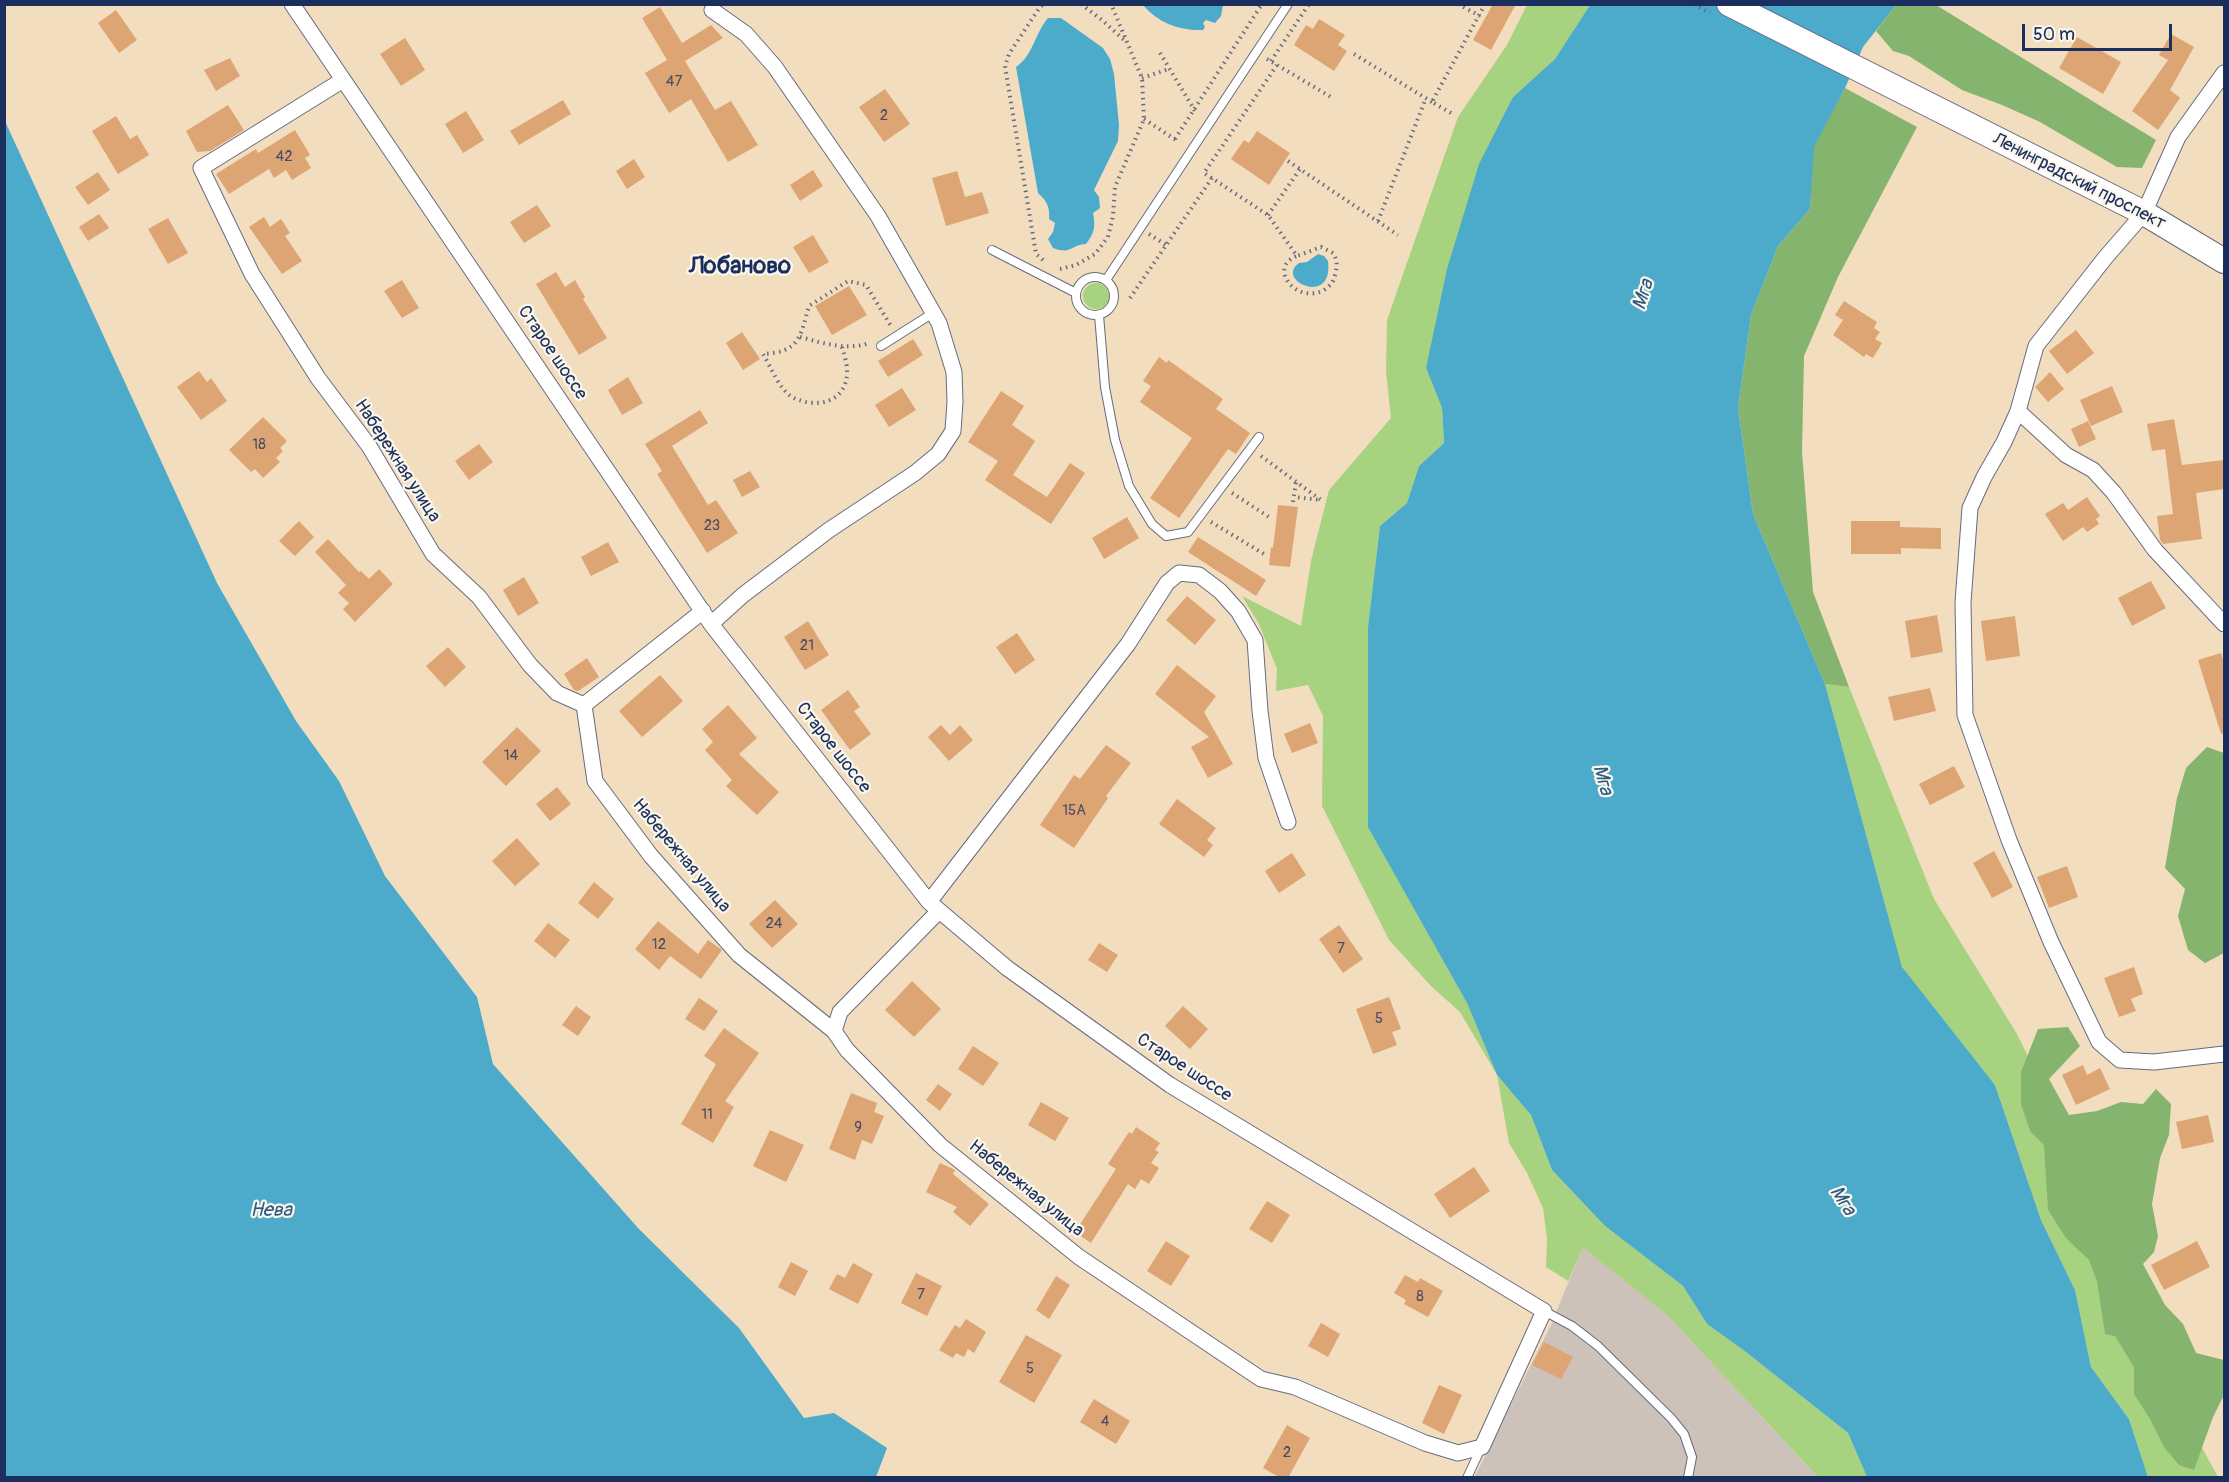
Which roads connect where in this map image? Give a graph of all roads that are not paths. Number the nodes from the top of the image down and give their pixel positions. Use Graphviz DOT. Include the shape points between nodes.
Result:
graph roads {
  1 [pos="1288,4"];
  2 [pos="1729,4"];
  3 [pos="295,6"];
  4 [pos="712,10"];
  5 [pos="2224,73"];
  6 [pos="343,80"];
  7 [pos="2144,213"];
  8 [pos="992,250"];
  9 [pos="2224,261"];
  10 [pos="1106,280"];
  11 [pos="1076,292"];
  12 [pos="933,313"];
  13 [pos="1099,315"];
  14 [pos="881,346"];
  15 [pos="2018,411"];
  16 [pos="1259,437"];
  17 [pos="707,618"];
  18 [pos="2224,624"];
  19 [pos="584,705"];
  20 [pos="1287,822"];
  21 [pos="934,907"];
  22 [pos="834,1031"];
  23 [pos="2224,1054"];
  24 [pos="1544,1311"];
  25 [pos="1482,1447"];
  26 [pos="1467,1478"];
  27 [pos="1688,1478"];
  1 -- 10 [label="lane"];
  2 -- 7 [label="main road, Ленинградский проспект"];
  3 -- 6 [label="street, Старое шоссе"];
  4 -- 12 [label="street" via="746,34 775,68 878,216"];
  5 -- 7 [label="street" via="2178,137"];
  6 -- 17 [label="street, Старое шоссе"];
  6 -- 19 [label="street, Набережная улица" via="201,168 252,274 318,378 369,446 433,554 478,597 530,665 557,693"];
  7 -- 9 [label="main road, Ленинградский проспект"];
  7 -- 15 [label="street" via="2036,346"];
  8 -- 11 [label="lane"];
  10 -- 11 [label="lane" via="1091,277"];
  10 -- 13 [label="lane" via="1114,300"];
  11 -- 13 [label="lane" via="1079,307"];
  12 -- 14 [label="lane"];
  12 -- 17 [label="street" via="954,372 956,402 953,431 938,454"];
  13 -- 16 [label="lane" via="1114,440 1129,486 1152,524 1166,536 1188,532"];
  15 -- 18 [label="street" via="2066,455 2093,470 2155,550"];
  15 -- 23 [label="street" via="1970,508 1963,602 1965,716 2009,840 2051,942 2099,1042 2120,1060 2154,1062"];
  17 -- 19 [label="street"];
  17 -- 21 [label="street, Старое шоссе"];
  19 -- 22 [label="street, Набережная улица" via="595,781 651,856 739,955"];
  20 -- 21 [label="street" via="1266,758 1255,640 1238,611 1220,591 1198,575 1179,573 1167,583 1128,644"];
  21 -- 22 [label="street" via="840,1012"];
  21 -- 24 [label="street, Старое шоссе" via="1007,968 1170,1085"];
  22 -- 25 [label="street, Набережная улица" via="847,1050 940,1145 1079,1257 1261,1379 1295,1387 1447,1450 1458,1453"];
  24 -- 25 [label="street"];
  24 -- 27 [label="lane" via="1598,1346 1671,1418 1684,1434 1692,1457"];
  25 -- 26 [label="lane"];
}
